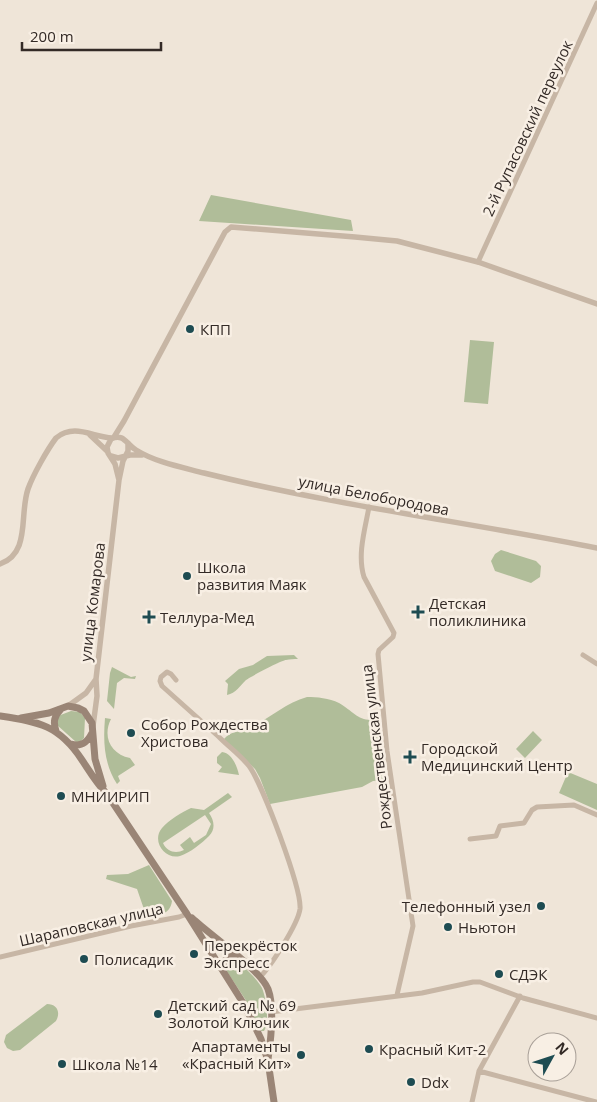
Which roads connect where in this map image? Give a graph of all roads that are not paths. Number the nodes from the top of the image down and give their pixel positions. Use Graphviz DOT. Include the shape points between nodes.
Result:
graph roads {
  1 [pos="597,3"];
  2 [pos="478,262"];
  3 [pos="597,304"];
  4 [pos="124,421"];
  5 [pos="86,432"];
  6 [pos="113,437"];
  7 [pos="126,441"];
  8 [pos="109,453"];
  9 [pos="125,456"];
  10 [pos="149,457"];
  11 [pos="119,480"];
  12 [pos="369,507"];
  13 [pos="597,548"];
  14 [pos="0,564"];
  15 [pos="583,655"];
  16 [pos="597,664"];
  17 [pos="96,679"];
  18 [pos="176,680"];
  19 [pos="64,708"];
  20 [pos="0,716"];
  21 [pos="16,718"];
  22 [pos="92,730"];
  23 [pos="56,731"];
  24 [pos="71,744"];
  25 [pos="107,794"];
  26 [pos="597,815"];
  27 [pos="470,839"];
  28 [pos="187,914"];
  29 [pos="0,957"];
  30 [pos="238,957"];
  31 [pos="223,970"];
  32 [pos="260,978"];
  33 [pos="397,995"];
  34 [pos="520,996"];
  35 [pos="271,1012"];
  36 [pos="597,1018"];
  37 [pos="271,1026"];
  38 [pos="258,1032"];
  39 [pos="268,1061"];
  40 [pos="479,1071"];
  41 [pos="274,1102"];
  42 [pos="472,1102"];
  43 [pos="596,1102"];
  1 -- 2 [label="street, 2-й Рупасовский переулок"];
  2 -- 3 [label="street"];
  2 -- 4 [label="street" via="382,239 229,228"];
  4 -- 6 [label="street"];
  4 -- 7 [label="street" via="122,433"];
  5 -- 6 [label="street"];
  5 -- 8 [label="street"];
  5 -- 14 [label="street" via="67,432 54,441 29,488 18,552"];
  6 -- 7 [label="street"];
  6 -- 8 [label="street" via="107,444"];
  7 -- 9 [label="street" via="128,451"];
  7 -- 10 [label="street, улица Белобородова"];
  8 -- 9 [label="street" via="118,458"];
  8 -- 11 [label="street, улица Комарова"];
  9 -- 10 [label="street, улица Белобородова"];
  9 -- 11 [label="street, улица Комарова"];
  10 -- 12 [label="street, улица Белобородова" via="210,474"];
  11 -- 17 [label="street, улица Комарова"];
  12 -- 13 [label="street, улица Белобородова"];
  12 -- 33 [label="street, Рождественская улица" via="361,564 364,577 394,633 378,654 386,743 413,926"];
  15 -- 16 [label="street"];
  17 -- 19 [label="street" via="89,690"];
  17 -- 22 [label="street, улица Комарова"];
  18 -- 32 [label="street" via="167,672 160,682 254,774 298,890 300,908 296,921"];
  19 -- 21 [label="main road"];
  19 -- 22 [label="main road" via="84,711 89,716"];
  19 -- 23 [label="main road" via="54,718"];
  20 -- 21 [label="main road"];
  21 -- 23 [label="main road"];
  22 -- 24 [label="main road" via="88,741 80,745"];
  22 -- 25 [label="main road" via="96,766"];
  23 -- 24 [label="main road"];
  24 -- 25 [label="main road"];
  25 -- 28 [label="main road"];
  26 -- 27 [label="street" via="574,805 537,807 524,823 500,826 496,836"];
  28 -- 29 [label="street, Шараповская улица"];
  28 -- 30 [label="main road"];
  28 -- 31 [label="main road"];
  30 -- 31 [label="main road" via="226,959"];
  30 -- 32 [label="main road"];
  31 -- 38 [label="main road"];
  32 -- 35 [label="main road" via="268,992"];
  33 -- 34 [label="street" via="480,982"];
  33 -- 35 [label="street"];
  34 -- 36 [label="street"];
  34 -- 40 [label="street"];
  35 -- 37 [label="main road"];
  37 -- 38 [label="main road" via="266,1033"];
  37 -- 39 [label="main road"];
  38 -- 39 [label="main road"];
  39 -- 41 [label="main road"];
  40 -- 42 [label="street"];
  40 -- 43 [label="street"];
}
